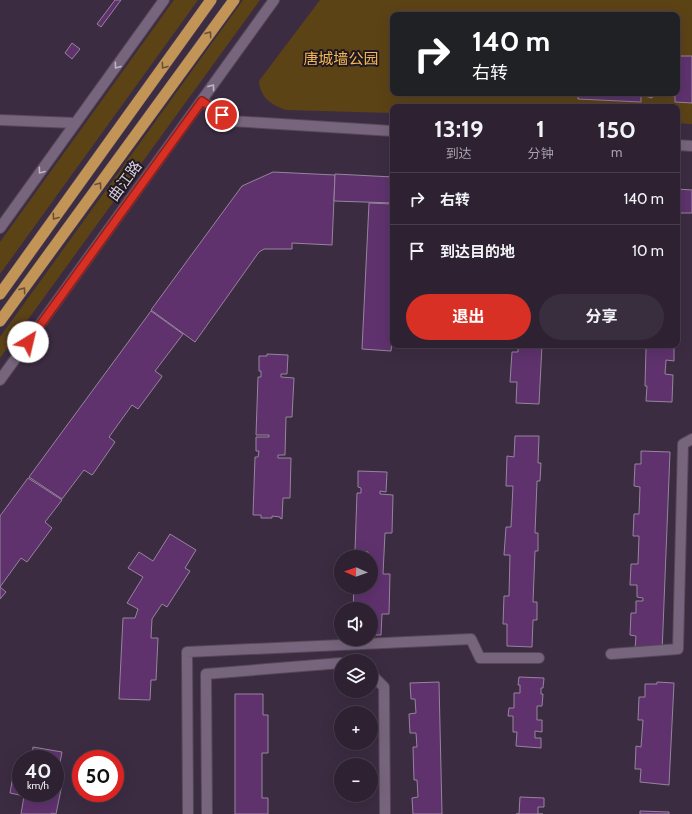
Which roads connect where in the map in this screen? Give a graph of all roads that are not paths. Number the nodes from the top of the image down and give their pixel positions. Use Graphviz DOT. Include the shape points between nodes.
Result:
graph roads {
  1 [pos="164,0"];
  2 [pos="212,0"];
  3 [pos="234,0"];
  4 [pos="274,0"];
  5 [pos="202,101"];
  6 [pos="0,120"];
  7 [pos="75,123"];
  8 [pos="390,131"];
  9 [pos="680,145"];
  10 [pos="692,146"];
  11 [pos="0,228"];
  12 [pos="0,294"];
  13 [pos="0,322"];
  14 [pos="0,380"];
  15 [pos="692,439"];
  16 [pos="611,654"];
  17 [pos="539,658"];
  18 [pos="334,664"];
  19 [pos="378,681"];
  20 [pos="188,814"];
  21 [pos="207,814"];
  22 [pos="385,814"];
  1 -- 7 [label="street, one-way"];
  2 -- 12 [label="highway, one-way"];
  13 -- 3 [label="highway, 曲江路, one-way"];
  5 -- 4 [label="street, 曲江路, one-way"];
  5 -- 8 [label="street" via="232,121"];
  5 -- 14 [label="street, 曲江路"];
  6 -- 7 [label="street"];
  7 -- 11 [label="street, one-way"];
  9 -- 10 [label="street"];
  15 -- 16 [label="street" via="683,444 678,649"];
  17 -- 20 [label="street" via="480,658 471,639 187,652"];
  18 -- 21 [label="street" via="206,674"];
  19 -- 22 [label="street" via="384,687"];
}
